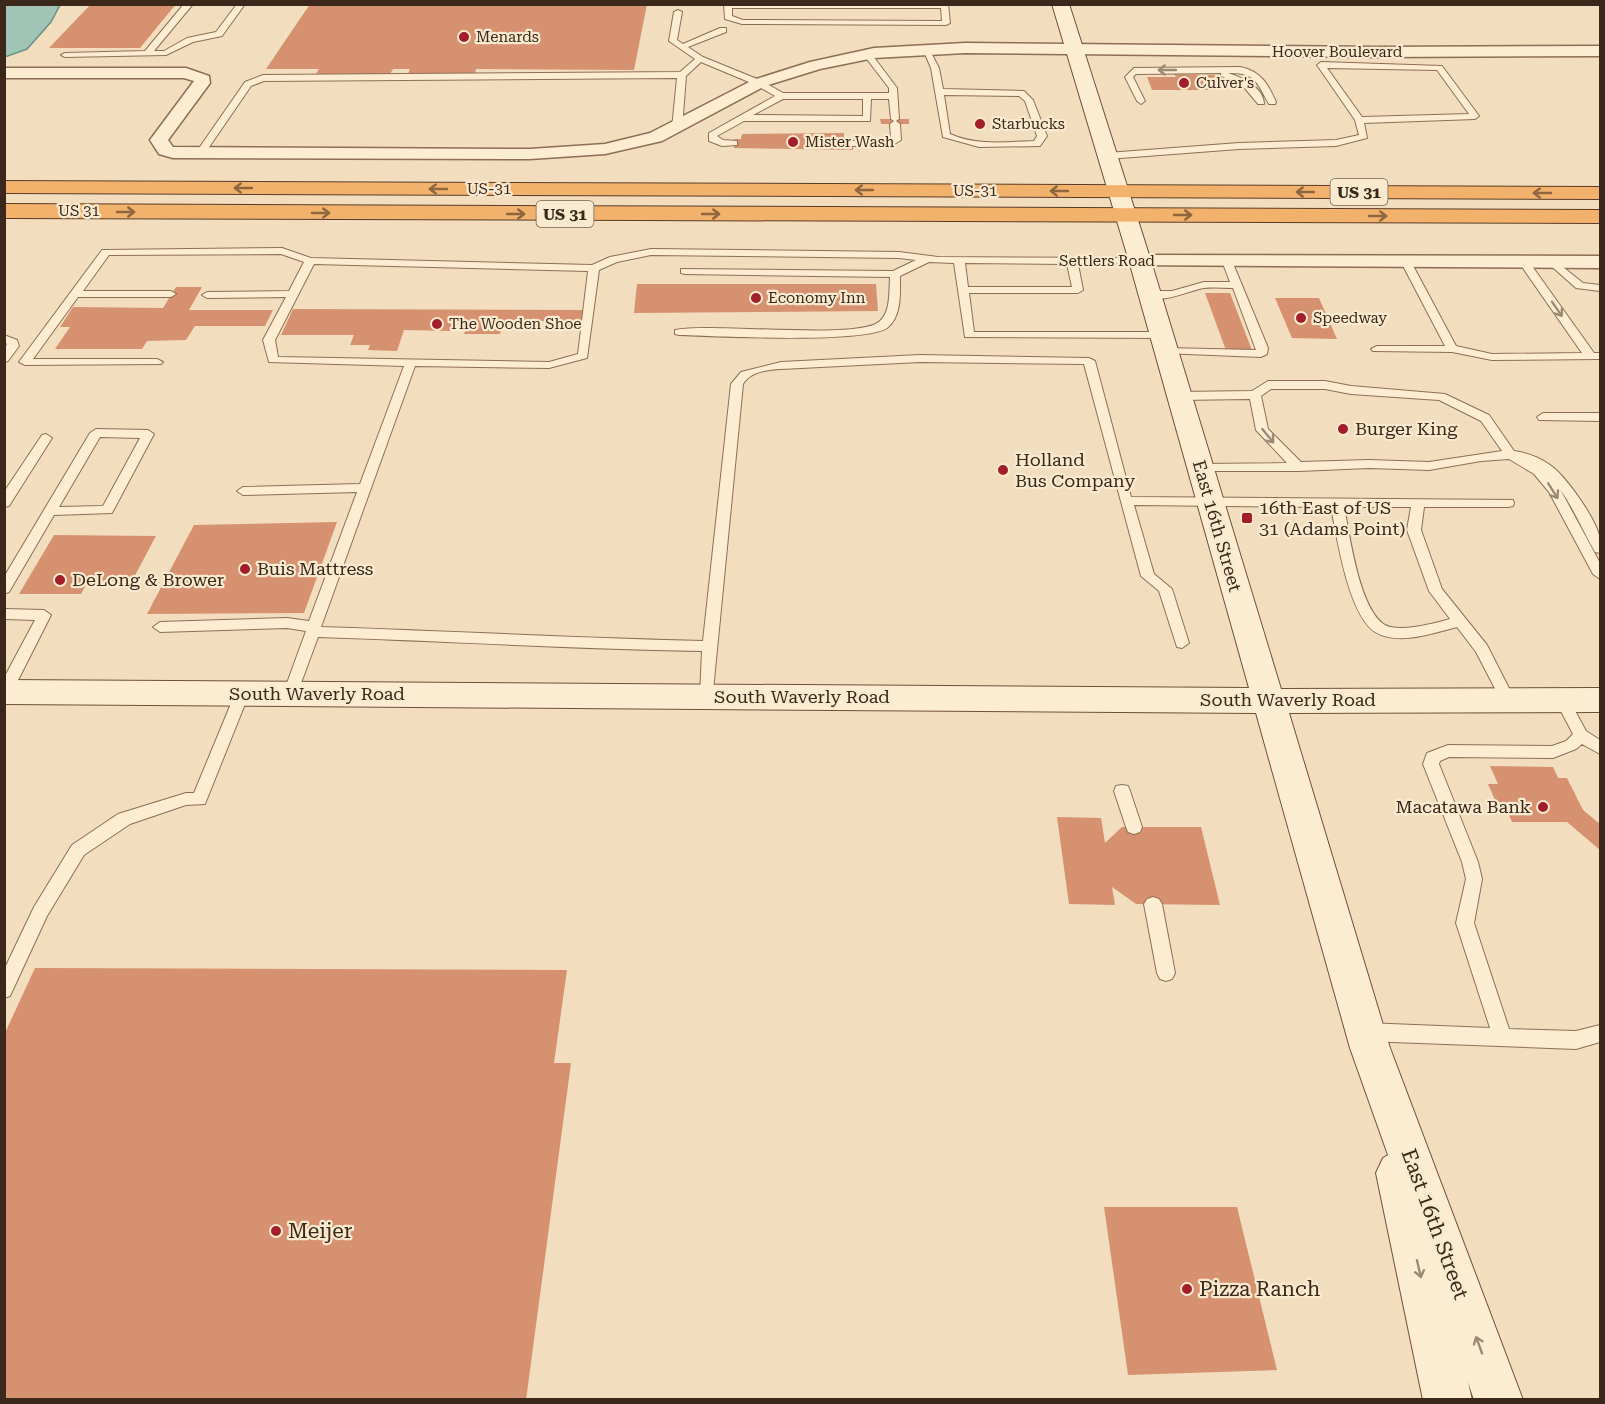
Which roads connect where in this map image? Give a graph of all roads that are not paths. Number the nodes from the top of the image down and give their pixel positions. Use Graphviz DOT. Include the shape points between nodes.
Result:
graph roads {
  1 [pos="189,4"];
  2 [pos="240,4"];
  3 [pos="1060,4"];
  4 [pos="728,5"];
  5 [pos="944,5"];
  6 [pos="678,12"];
  7 [pos="742,21"];
  8 [pos="682,47"];
  9 [pos="925,49"];
  10 [pos="1074,50"];
  11 [pos="1600,51"];
  12 [pos="1378,52"];
  13 [pos="147,54"];
  14 [pos="867,54"];
  15 [pos="65,55"];
  16 [pos="700,59"];
  17 [pos="1387,66"];
  18 [pos="1214,70"];
  19 [pos="4,73"];
  20 [pos="682,75"];
  21 [pos="759,83"];
  22 [pos="941,92"];
  23 [pos="781,96"];
  24 [pos="867,96"];
  25 [pos="894,96"];
  26 [pos="1141,101"];
  27 [pos="1260,102"];
  28 [pos="1272,102"];
  29 [pos="741,118"];
  30 [pos="1359,120"];
  31 [pos="678,128"];
  32 [pos="734,143"];
  33 [pos="853,144"];
  34 [pos="200,154"];
  35 [pos="1107,156"];
  36 [pos="4,188"];
  37 [pos="615,189"];
  38 [pos="1118,191"];
  39 [pos="1600,193"];
  40 [pos="4,211"];
  41 [pos="579,214"];
  42 [pos="1125,215"];
  43 [pos="1600,218"];
  44 [pos="927,259"];
  45 [pos="1405,260"];
  46 [pos="310,261"];
  47 [pos="959,261"];
  48 [pos="1072,261"];
  49 [pos="1140,261"];
  50 [pos="1227,261"];
  51 [pos="1523,261"];
  52 [pos="1552,262"];
  53 [pos="1600,262"];
  54 [pos="594,268"];
  55 [pos="685,272"];
  56 [pos="895,274"];
  57 [pos="1236,285"];
  58 [pos="1600,288"];
  59 [pos="963,290"];
  60 [pos="73,294"];
  61 [pos="171,294"];
  62 [pos="293,294"];
  63 [pos="1150,294"];
  64 [pos="207,295"];
  65 [pos="680,332"];
  66 [pos="4,339"];
  67 [pos="1164,343"];
  68 [pos="1377,349"];
  69 [pos="1452,349"];
  70 [pos="1596,357"];
  71 [pos="4,359"];
  72 [pos="157,362"];
  73 [pos="411,362"];
  74 [pos="1255,395"];
  75 [pos="1179,396"];
  76 [pos="1543,417"];
  77 [pos="1600,417"];
  78 [pos="46,438"];
  79 [pos="1509,454"];
  80 [pos="1299,466"];
  81 [pos="1200,468"];
  82 [pos="365,488"];
  83 [pos="243,491"];
  84 [pos="1126,501"];
  85 [pos="1210,502"];
  86 [pos="1337,502"];
  87 [pos="4,503"];
  88 [pos="1416,503"];
  89 [pos="1508,503"];
  90 [pos="50,511"];
  91 [pos="1600,549"];
  92 [pos="1600,574"];
  93 [pos="4,589"];
  94 [pos="4,614"];
  95 [pos="1461,621"];
  96 [pos="160,627"];
  97 [pos="313,630"];
  98 [pos="1182,643"];
  99 [pos="710,646"];
  100 [pos="5,692"];
  101 [pos="242,694"];
  102 [pos="290,694"];
  103 [pos="707,697"];
  104 [pos="1508,700"];
  105 [pos="1562,700"];
  106 [pos="1600,700"];
  107 [pos="1268,701"];
  108 [pos="1581,735"];
  109 [pos="1600,748"];
  110 [pos="1122,790"];
  111 [pos="1134,827"];
  112 [pos="1153,904"];
  113 [pos="1166,972"];
  114 [pos="4,990"];
  115 [pos="1600,1034"];
  116 [pos="1502,1037"];
  117 [pos="1368,1040"];
  118 [pos="1448,1400"];
  119 [pos="1499,1400"];
  1 -- 13 [label="lane"];
  2 -- 13 [label="lane" via="219,34 190,40 166,53"];
  3 -- 10 [label="main road, East 16th Street"];
  4 -- 5 [label="lane"];
  4 -- 7 [label="lane" via="728,16"];
  5 -- 7 [label="lane" via="946,23"];
  6 -- 8 [label="lane" via="673,41"];
  7 -- 8 [label="lane"];
  8 -- 16 [label="lane"];
  9 -- 10 [label="street, Hoover Boulevard"];
  9 -- 14 [label="street, Hoover Boulevard"];
  9 -- 22 [label="lane"];
  10 -- 12 [label="street, Hoover Boulevard"];
  10 -- 35 [label="main road, East 16th Street"];
  11 -- 12 [label="street, Hoover Boulevard"];
  12 -- 17 [label="lane"];
  13 -- 15 [label="lane"];
  14 -- 21 [label="street, Hoover Boulevard"];
  14 -- 25 [label="lane" via="893,88"];
  16 -- 20 [label="lane"];
  16 -- 21 [label="lane"];
  17 -- 30 [label="lane" via="1321,65"];
  17 -- 30 [label="lane" via="1439,68 1475,116"];
  18 -- 26 [label="lane, one-way" via="1134,71 1129,76"];
  18 -- 27 [label="lane" via="1246,82"];
  18 -- 28 [label="lane" via="1255,73"];
  19 -- 34 [label="street, Hoover Boulevard" via="198,75 202,83 159,140 167,152"];
  20 -- 31 [label="lane"];
  20 -- 34 [label="lane" via="263,78 248,84"];
  21 -- 23 [label="lane"];
  21 -- 31 [label="street, Hoover Boulevard"];
  22 -- 22 [label="lane" via="946,135 959,142 1037,144 1042,136 1029,100 1020,93"];
  23 -- 24 [label="lane"];
  23 -- 29 [label="lane"];
  24 -- 25 [label="lane"];
  24 -- 29 [label="lane" via="867,120"];
  25 -- 33 [label="lane" via="896,140"];
  29 -- 32 [label="lane" via="712,135 717,142"];
  30 -- 35 [label="lane" via="1364,135 1336,143"];
  31 -- 34 [label="street, Hoover Boulevard" via="627,144 554,154"];
  35 -- 38 [label="main road, East 16th Street"];
  37 -- 36 [label="highway, US-31 / US 31, one-way"];
  38 -- 37 [label="highway, US-31 / US 31, one-way"];
  37 -- 41 [label="highway" via="584,202"];
  39 -- 38 [label="highway, US 31, one-way"];
  38 -- 42 [label="main road, East 16th Street"];
  40 -- 41 [label="highway, US 31 / US 31, one-way"];
  41 -- 42 [label="highway, US 31 / US 31, one-way"];
  42 -- 43 [label="highway, US 31, one-way"];
  42 -- 49 [label="main road, East 16th Street"];
  44 -- 47 [label="lane, Settlers Road"];
  44 -- 54 [label="lane, Settlers Road" via="899,255 651,252 614,259"];
  44 -- 56 [label="lane"];
  45 -- 50 [label="street, Settlers Road"];
  45 -- 51 [label="street, Settlers Road"];
  45 -- 69 [label="lane"];
  46 -- 54 [label="lane"];
  46 -- 60 [label="lane" via="282,251 106,252"];
  46 -- 62 [label="lane"];
  47 -- 48 [label="lane, Settlers Road"];
  47 -- 59 [label="lane"];
  48 -- 49 [label="lane, Settlers Road"];
  48 -- 59 [label="lane" via="1078,290"];
  49 -- 50 [label="street, Settlers Road"];
  49 -- 63 [label="main road, East 16th Street"];
  50 -- 57 [label="lane"];
  51 -- 52 [label="street, Settlers Road"];
  51 -- 70 [label="lane, one-way"];
  52 -- 53 [label="street, Settlers Road"];
  52 -- 58 [label="lane" via="1580,286"];
  54 -- 73 [label="lane" via="583,356 549,365"];
  55 -- 56 [label="lane"];
  56 -- 65 [label="lane" via="892,314 881,327 853,332"];
  57 -- 63 [label="lane" via="1204,285 1172,294"];
  57 -- 67 [label="lane" via="1261,354"];
  59 -- 67 [label="lane" via="969,335"];
  60 -- 61 [label="lane"];
  60 -- 72 [label="lane" via="25,362"];
  62 -- 64 [label="lane"];
  62 -- 73 [label="lane" via="269,340 273,360"];
  63 -- 67 [label="main road, East 16th Street"];
  66 -- 71 [label="lane" via="13,342 13,346"];
  67 -- 75 [label="main road, East 16th Street"];
  68 -- 69 [label="lane"];
  69 -- 70 [label="lane" via="1492,357"];
  73 -- 82 [label="lane"];
  74 -- 75 [label="lane"];
  74 -- 79 [label="lane" via="1268,385 1325,385 1441,397 1485,418"];
  74 -- 80 [label="lane, one-way" via="1262,430"];
  75 -- 81 [label="main road, East 16th Street"];
  76 -- 77 [label="lane"];
  78 -- 87 [label="lane"];
  79 -- 80 [label="lane" via="1428,466"];
  79 -- 91 [label="lane" via="1532,460 1555,473 1570,491"];
  79 -- 92 [label="lane, one-way" via="1538,471 1554,490"];
  80 -- 81 [label="lane"];
  81 -- 85 [label="main road, East 16th Street"];
  82 -- 83 [label="lane"];
  82 -- 97 [label="lane"];
  84 -- 85 [label="lane"];
  84 -- 98 [label="lane" via="1148,576 1166,589"];
  84 -- 99 [label="lane" via="1089,360 869,360 757,369 743,375 737,384"];
  85 -- 86 [label="lane"];
  85 -- 107 [label="main road, East 16th Street"];
  86 -- 88 [label="lane"];
  86 -- 95 [label="lane" via="1351,574 1369,616 1380,628 1411,633"];
  88 -- 89 [label="lane"];
  88 -- 95 [label="lane" via="1414,530 1436,591"];
  90 -- 90 [label="lane" via="96,433 148,434 107,510"];
  90 -- 93 [label="lane"];
  94 -- 100 [label="lane" via="44,615"];
  95 -- 104 [label="lane" via="1482,649"];
  96 -- 97 [label="lane" via="287,623"];
  97 -- 99 [label="lane" via="558,643"];
  97 -- 102 [label="lane"];
  99 -- 103 [label="lane"];
  100 -- 101 [label="main road, South Waverly Road"];
  101 -- 102 [label="main road, South Waverly Road"];
  101 -- 114 [label="lane" via="199,799 186,799 124,819 78,850 40,912"];
  102 -- 103 [label="main road, South Waverly Road"];
  103 -- 107 [label="main road, South Waverly Road"];
  104 -- 105 [label="main road, South Waverly Road"];
  104 -- 107 [label="main road, South Waverly Road"];
  105 -- 106 [label="main road, South Waverly Road"];
  105 -- 108 [label="lane"];
  107 -- 117 [label="main road, East 16th Street"];
  108 -- 109 [label="lane"];
  108 -- 116 [label="lane" via="1553,752 1448,751 1434,757 1431,764 1470,862 1474,879 1465,923"];
  110 -- 111 [label="lane"];
  112 -- 113 [label="lane"];
  115 -- 116 [label="lane" via="1576,1040"];
  116 -- 117 [label="lane"];
  117 -- 118 [label="main road, East 16th Street, one-way"];
  119 -- 117 [label="main road, East 16th Street, one-way"];
}
